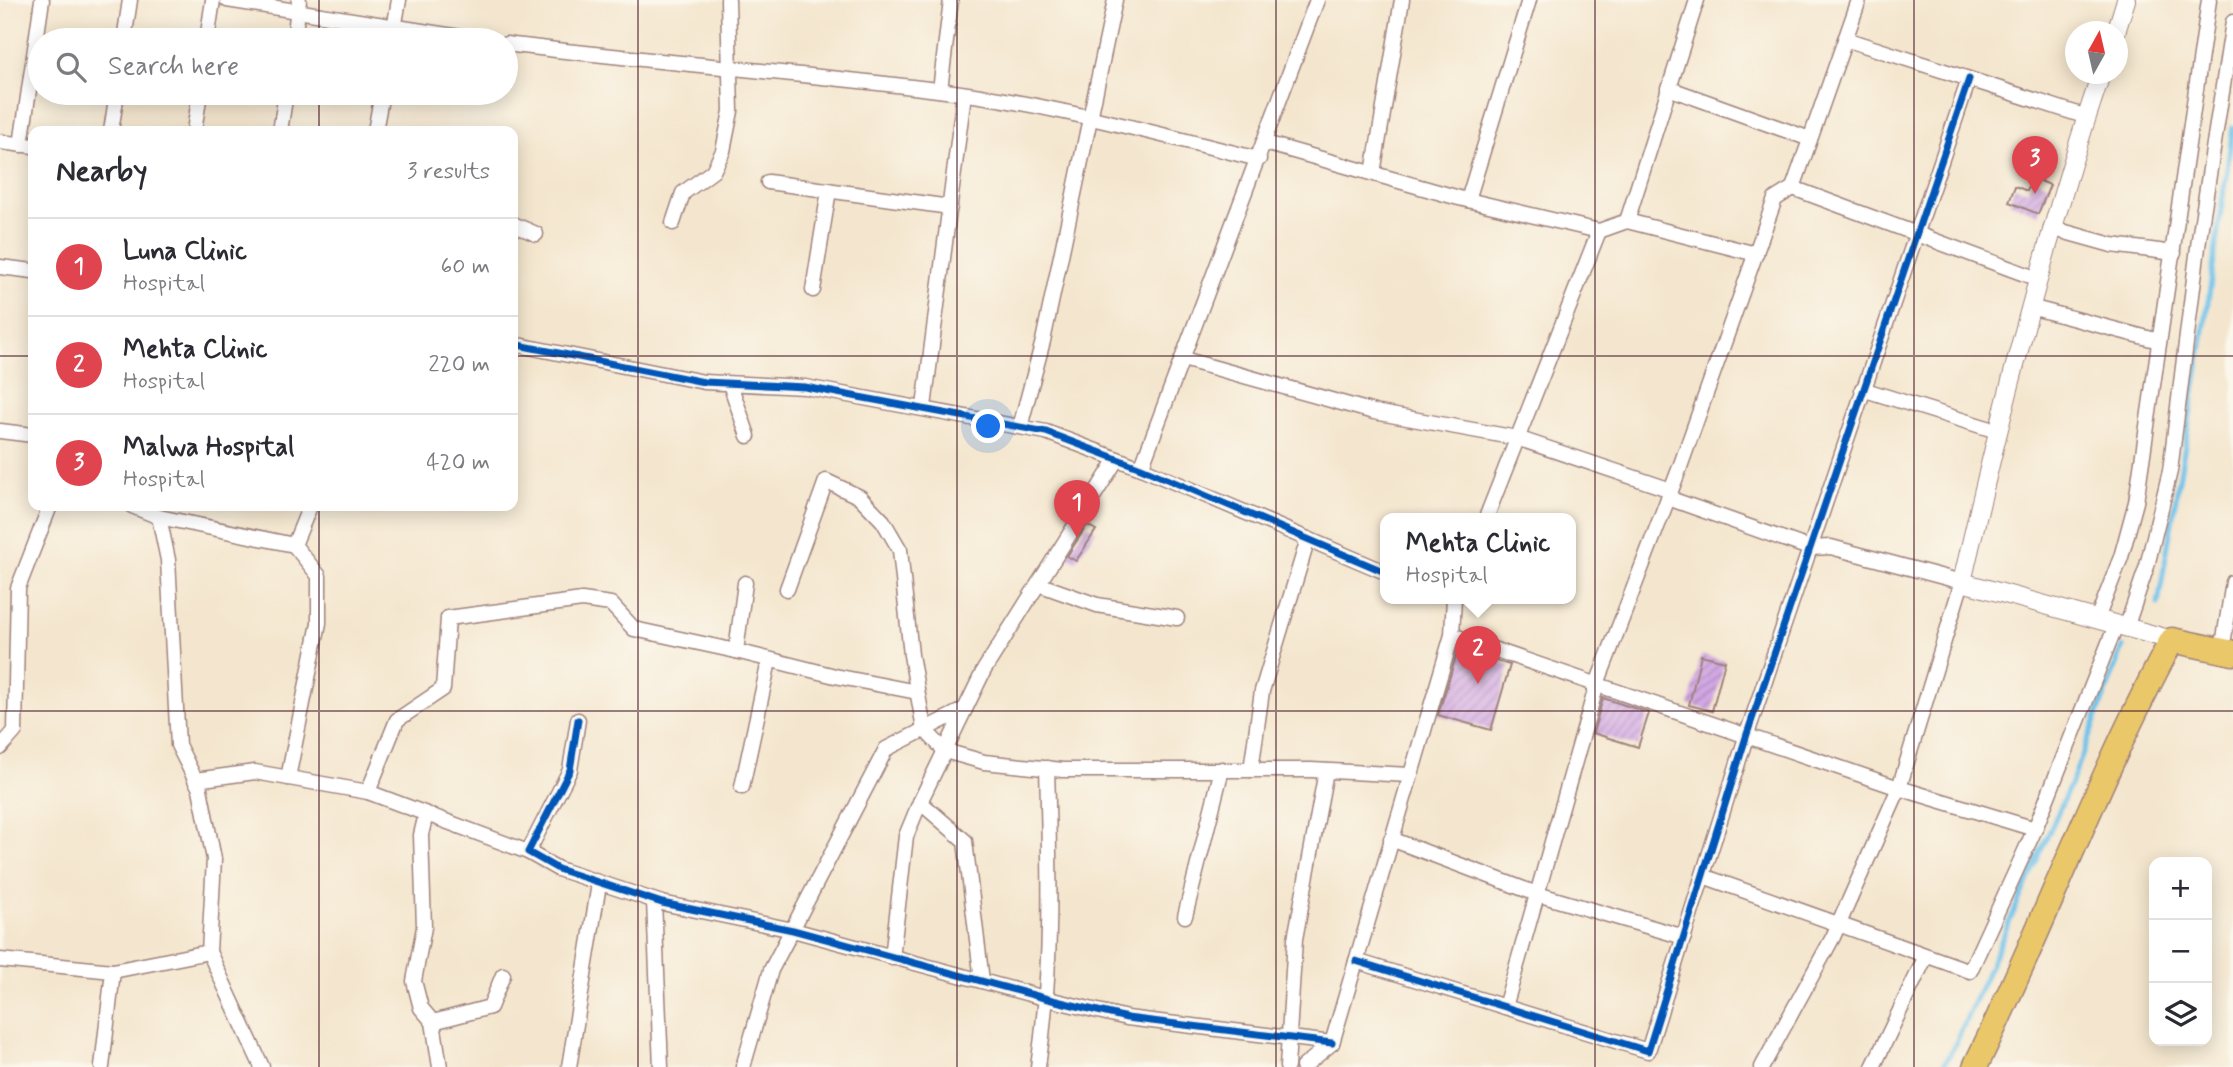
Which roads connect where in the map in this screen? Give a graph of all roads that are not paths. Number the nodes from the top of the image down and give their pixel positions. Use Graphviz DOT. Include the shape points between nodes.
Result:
graph roads {
  1 [pos="42,0"];
  2 [pos="130,0"];
  3 [pos="213,0"];
  4 [pos="227,0"];
  5 [pos="399,0"];
  6 [pos="728,0"];
  7 [pos="951,0"];
  8 [pos="1115,0"];
  9 [pos="1317,0"];
  10 [pos="1402,0"];
  11 [pos="1529,0"];
  12 [pos="1697,0"];
  13 [pos="1858,0"];
  14 [pos="2126,0"];
  15 [pos="2209,0"];
  16 [pos="299,5"];
  17 [pos="2119,21"];
  18 [pos="2233,22"];
  19 [pos="39,28"];
  20 [pos="126,28"];
  21 [pos="209,28"];
  22 [pos="296,28"];
  23 [pos="376,28"];
  24 [pos="394,28"];
  25 [pos="1845,39"];
  26 [pos="518,45"];
  27 [pos="729,69"];
  28 [pos="1969,79"];
  29 [pos="2098,84"];
  30 [pos="1668,88"];
  31 [pos="940,90"];
  32 [pos="964,94"];
  33 [pos="31,105"];
  34 [pos="115,105"];
  35 [pos="198,105"];
  36 [pos="284,105"];
  37 [pos="379,105"];
  38 [pos="2087,117"];
  39 [pos="1090,118"];
  40 [pos="29,126"];
  41 [pos="112,126"];
  42 [pos="195,126"];
  43 [pos="281,126"];
  44 [pos="375,126"];
  45 [pos="1810,139"];
  46 [pos="0,142"];
  47 [pos="1265,143"];
  48 [pos="27,145"];
  49 [pos="1259,159"];
  50 [pos="1373,173"];
  51 [pos="768,182"];
  52 [pos="1793,188"];
  53 [pos="829,190"];
  54 [pos="1468,200"];
  55 [pos="950,207"];
  56 [pos="1627,220"];
  57 [pos="673,223"];
  58 [pos="518,227"];
  59 [pos="2051,228"];
  60 [pos="1599,231"];
  61 [pos="1914,233"];
  62 [pos="536,234"];
  63 [pos="2174,253"];
  64 [pos="1756,254"];
  65 [pos="0,267"];
  66 [pos="28,270"];
  67 [pos="2038,279"];
  68 [pos="813,290"];
  69 [pos="2031,307"];
  70 [pos="2159,341"];
  71 [pos="518,345"];
  72 [pos="1183,359"];
  73 [pos="730,384"];
  74 [pos="1862,389"];
  75 [pos="923,407"];
  76 [pos="1020,427"];
  77 [pos="0,430"];
  78 [pos="1997,431"];
  79 [pos="28,434"];
  80 [pos="748,436"];
  81 [pos="1517,438"];
  82 [pos="1117,459"];
  83 [pos="1141,468"];
  84 [pos="1670,494"];
  85 [pos="48,511"];
  86 [pos="144,511"];
  87 [pos="308,511"];
  88 [pos="1488,513"];
  89 [pos="159,517"];
  90 [pos="1308,539"];
  91 [pos="293,545"];
  92 [pos="1809,548"];
  93 [pos="1380,570"];
  94 [pos="1962,582"];
  95 [pos="2233,582"];
  96 [pos="745,583"];
  97 [pos="1038,584"];
  98 [pos="787,589"];
  99 [pos="1452,604"];
  100 [pos="1177,618"];
  101 [pos="2097,619"];
  102 [pos="2121,626"];
  103 [pos="1452,635"];
  104 [pos="2172,640"];
  105 [pos="736,651"];
  106 [pos="2228,652"];
  107 [pos="769,661"];
  108 [pos="1597,684"];
  109 [pos="917,692"];
  110 [pos="965,709"];
  111 [pos="578,720"];
  112 [pos="924,729"];
  113 [pos="1747,734"];
  114 [pos="1,746"];
  115 [pos="945,751"];
  116 [pos="1047,768"];
  117 [pos="1222,769"];
  118 [pos="1251,770"];
  119 [pos="1326,771"];
  120 [pos="1410,775"];
  121 [pos="288,778"];
  122 [pos="195,780"];
  123 [pos="742,787"];
  124 [pos="1899,788"];
  125 [pos="368,792"];
  126 [pos="920,802"];
  127 [pos="426,814"];
  128 [pos="2035,829"];
  129 [pos="1391,839"];
  130 [pos="528,852"];
  131 [pos="1703,876"];
  132 [pos="599,884"];
  133 [pos="1537,894"];
  134 [pos="654,901"];
  135 [pos="1185,916"];
  136 [pos="1839,925"];
  137 [pos="793,930"];
  138 [pos="1684,937"];
  139 [pos="209,952"];
  140 [pos="1925,957"];
  141 [pos="892,958"];
  142 [pos="0,960"];
  143 [pos="1356,961"];
  144 [pos="113,971"];
  145 [pos="503,975"];
  146 [pos="982,981"];
  147 [pos="1048,999"];
  148 [pos="1505,1007"];
  149 [pos="433,1022"];
  150 [pos="1288,1038"];
  151 [pos="1332,1043"];
  152 [pos="102,1067"];
  153 [pos="262,1067"];
  154 [pos="440,1067"];
  155 [pos="569,1067"];
  156 [pos="661,1067"];
  157 [pos="743,1067"];
  158 [pos="1038,1067"];
  159 [pos="1287,1067"];
  160 [pos="1303,1067"];
  161 [pos="1762,1067"];
  162 [pos="1874,1067"];
  163 [pos="1975,1067"];
  1 -- 19 [label="street"];
  2 -- 20 [label="street"];
  3 -- 21 [label="street"];
  4 -- 16 [label="street"];
  5 -- 24 [label="street"];
  6 -- 27 [label="street"];
  7 -- 31 [label="street"];
  8 -- 39 [label="street"];
  9 -- 47 [label="street"];
  10 -- 50 [label="street"];
  11 -- 54 [label="street"];
  12 -- 30 [label="street"];
  13 -- 25 [label="street"];
  14 -- 17 [label="street"];
  15 -- 63 [label="street"];
  16 -- 22 [label="street"];
  16 -- 23 [label="street"];
  18 -- 102 [label="street" via="2199,239 2170,471 2147,566"];
  25 -- 28 [label="street"];
  25 -- 45 [label="street"];
  26 -- 27 [label="street"];
  27 -- 31 [label="street"];
  27 -- 57 [label="street" via="731,111 723,151 713,170 683,193"];
  28 -- 38 [label="street"];
  28 -- 61 [label="street"];
  29 -- 38 [label="street"];
  30 -- 45 [label="street"];
  30 -- 56 [label="street"];
  31 -- 32 [label="street"];
  32 -- 39 [label="street"];
  32 -- 55 [label="street"];
  33 -- 40 [label="street"];
  34 -- 41 [label="street"];
  35 -- 42 [label="street"];
  36 -- 43 [label="street"];
  37 -- 44 [label="street"];
  38 -- 59 [label="street"];
  39 -- 49 [label="street"];
  39 -- 76 [label="street"];
  45 -- 52 [label="street"];
  46 -- 48 [label="street"];
  47 -- 49 [label="street"];
  47 -- 50 [label="street"];
  49 -- 72 [label="street"];
  50 -- 54 [label="street"];
  51 -- 53 [label="street"];
  52 -- 61 [label="street"];
  52 -- 64 [label="street" via="1775,199"];
  53 -- 55 [label="street"];
  53 -- 68 [label="street"];
  54 -- 60 [label="street"];
  55 -- 75 [label="street"];
  56 -- 60 [label="street"];
  56 -- 64 [label="street"];
  58 -- 62 [label="street"];
  59 -- 63 [label="street" via="2112,244"];
  59 -- 67 [label="street"];
  60 -- 81 [label="street"];
  61 -- 67 [label="street"];
  61 -- 74 [label="street"];
  63 -- 70 [label="street"];
  64 -- 84 [label="street"];
  65 -- 66 [label="street"];
  67 -- 69 [label="street"];
  69 -- 70 [label="street"];
  69 -- 78 [label="street"];
  70 -- 101 [label="street" via="2136,502"];
  71 -- 73 [label="street"];
  72 -- 81 [label="street" via="1374,412"];
  72 -- 83 [label="street"];
  73 -- 75 [label="street" via="805,387"];
  73 -- 80 [label="street"];
  74 -- 78 [label="street"];
  74 -- 92 [label="street"];
  75 -- 76 [label="street"];
  76 -- 82 [label="street"];
  77 -- 79 [label="street"];
  78 -- 94 [label="street"];
  81 -- 84 [label="street"];
  81 -- 88 [label="street"];
  82 -- 83 [label="street"];
  82 -- 97 [label="street"];
  83 -- 90 [label="street"];
  84 -- 92 [label="street"];
  84 -- 108 [label="street"];
  85 -- 114 [label="street" via="18,588 15,731"];
  86 -- 89 [label="street"];
  87 -- 91 [label="street"];
  89 -- 91 [label="street"];
  89 -- 122 [label="street" via="168,560 178,745"];
  90 -- 93 [label="street"];
  90 -- 118 [label="street" via="1262,691"];
  91 -- 121 [label="street" via="319,576 319,623"];
  92 -- 94 [label="street" via="1831,547"];
  92 -- 113 [label="street"];
  94 -- 101 [label="street"];
  94 -- 124 [label="street"];
  95 -- 106 [label="street"];
  96 -- 105 [label="street"];
  97 -- 100 [label="street" via="1097,605"];
  97 -- 110 [label="street"];
  98 -- 109 [label="street" via="826,481 860,496 883,521 900,550"];
  99 -- 103 [label="street"];
  101 -- 102 [label="street"];
  102 -- 104 [label="street"];
  102 -- 128 [label="street"];
  103 -- 108 [label="street"];
  103 -- 120 [label="street"];
  104 -- 106 [label="highway"];
  104 -- 163 [label="highway" via="2130,717 2026,963"];
  105 -- 107 [label="street"];
  105 -- 125 [label="street" via="634,629 611,604 582,600 449,618 443,689 397,720"];
  107 -- 109 [label="street"];
  107 -- 123 [label="street"];
  108 -- 113 [label="street"];
  108 -- 133 [label="street"];
  109 -- 112 [label="street"];
  110 -- 112 [label="street"];
  110 -- 115 [label="street"];
  111 -- 130 [label="street" via="570,770"];
  112 -- 115 [label="street"];
  112 -- 137 [label="street" via="886,749"];
  113 -- 124 [label="street"];
  113 -- 131 [label="street"];
  115 -- 116 [label="street" via="984,762"];
  115 -- 126 [label="street"];
  116 -- 117 [label="street"];
  116 -- 147 [label="street"];
  117 -- 118 [label="street"];
  117 -- 135 [label="street"];
  118 -- 119 [label="street"];
  119 -- 120 [label="street"];
  119 -- 150 [label="street" via="1295,939"];
  120 -- 129 [label="street"];
  121 -- 122 [label="street" via="255,772"];
  121 -- 125 [label="street"];
  122 -- 139 [label="street" via="214,859"];
  124 -- 128 [label="street"];
  124 -- 136 [label="street"];
  125 -- 127 [label="street"];
  126 -- 141 [label="street" via="906,836"];
  126 -- 146 [label="street" via="965,841"];
  127 -- 130 [label="street"];
  127 -- 149 [label="street" via="421,835 424,927 414,981 421,1008"];
  128 -- 140 [label="street" via="1970,971"];
  129 -- 133 [label="street"];
  129 -- 143 [label="street"];
  130 -- 132 [label="street"];
  131 -- 136 [label="street"];
  131 -- 138 [label="street"];
  132 -- 134 [label="street"];
  132 -- 155 [label="street"];
  133 -- 138 [label="street"];
  133 -- 148 [label="street"];
  134 -- 137 [label="street"];
  134 -- 156 [label="street"];
  136 -- 140 [label="street"];
  136 -- 161 [label="street"];
  137 -- 141 [label="street"];
  137 -- 157 [label="street" via="771,970"];
  138 -- 148 [label="street" via="1648,1051"];
  139 -- 144 [label="street"];
  139 -- 153 [label="street"];
  140 -- 162 [label="street"];
  141 -- 146 [label="street"];
  142 -- 144 [label="street"];
  143 -- 148 [label="street"];
  143 -- 151 [label="street"];
  144 -- 152 [label="street"];
  145 -- 149 [label="street" via="490,1007"];
  146 -- 147 [label="street"];
  147 -- 150 [label="street" via="1127,1018"];
  147 -- 158 [label="street"];
  149 -- 154 [label="street"];
  150 -- 151 [label="street"];
  150 -- 159 [label="street"];
  151 -- 160 [label="street"];
}
